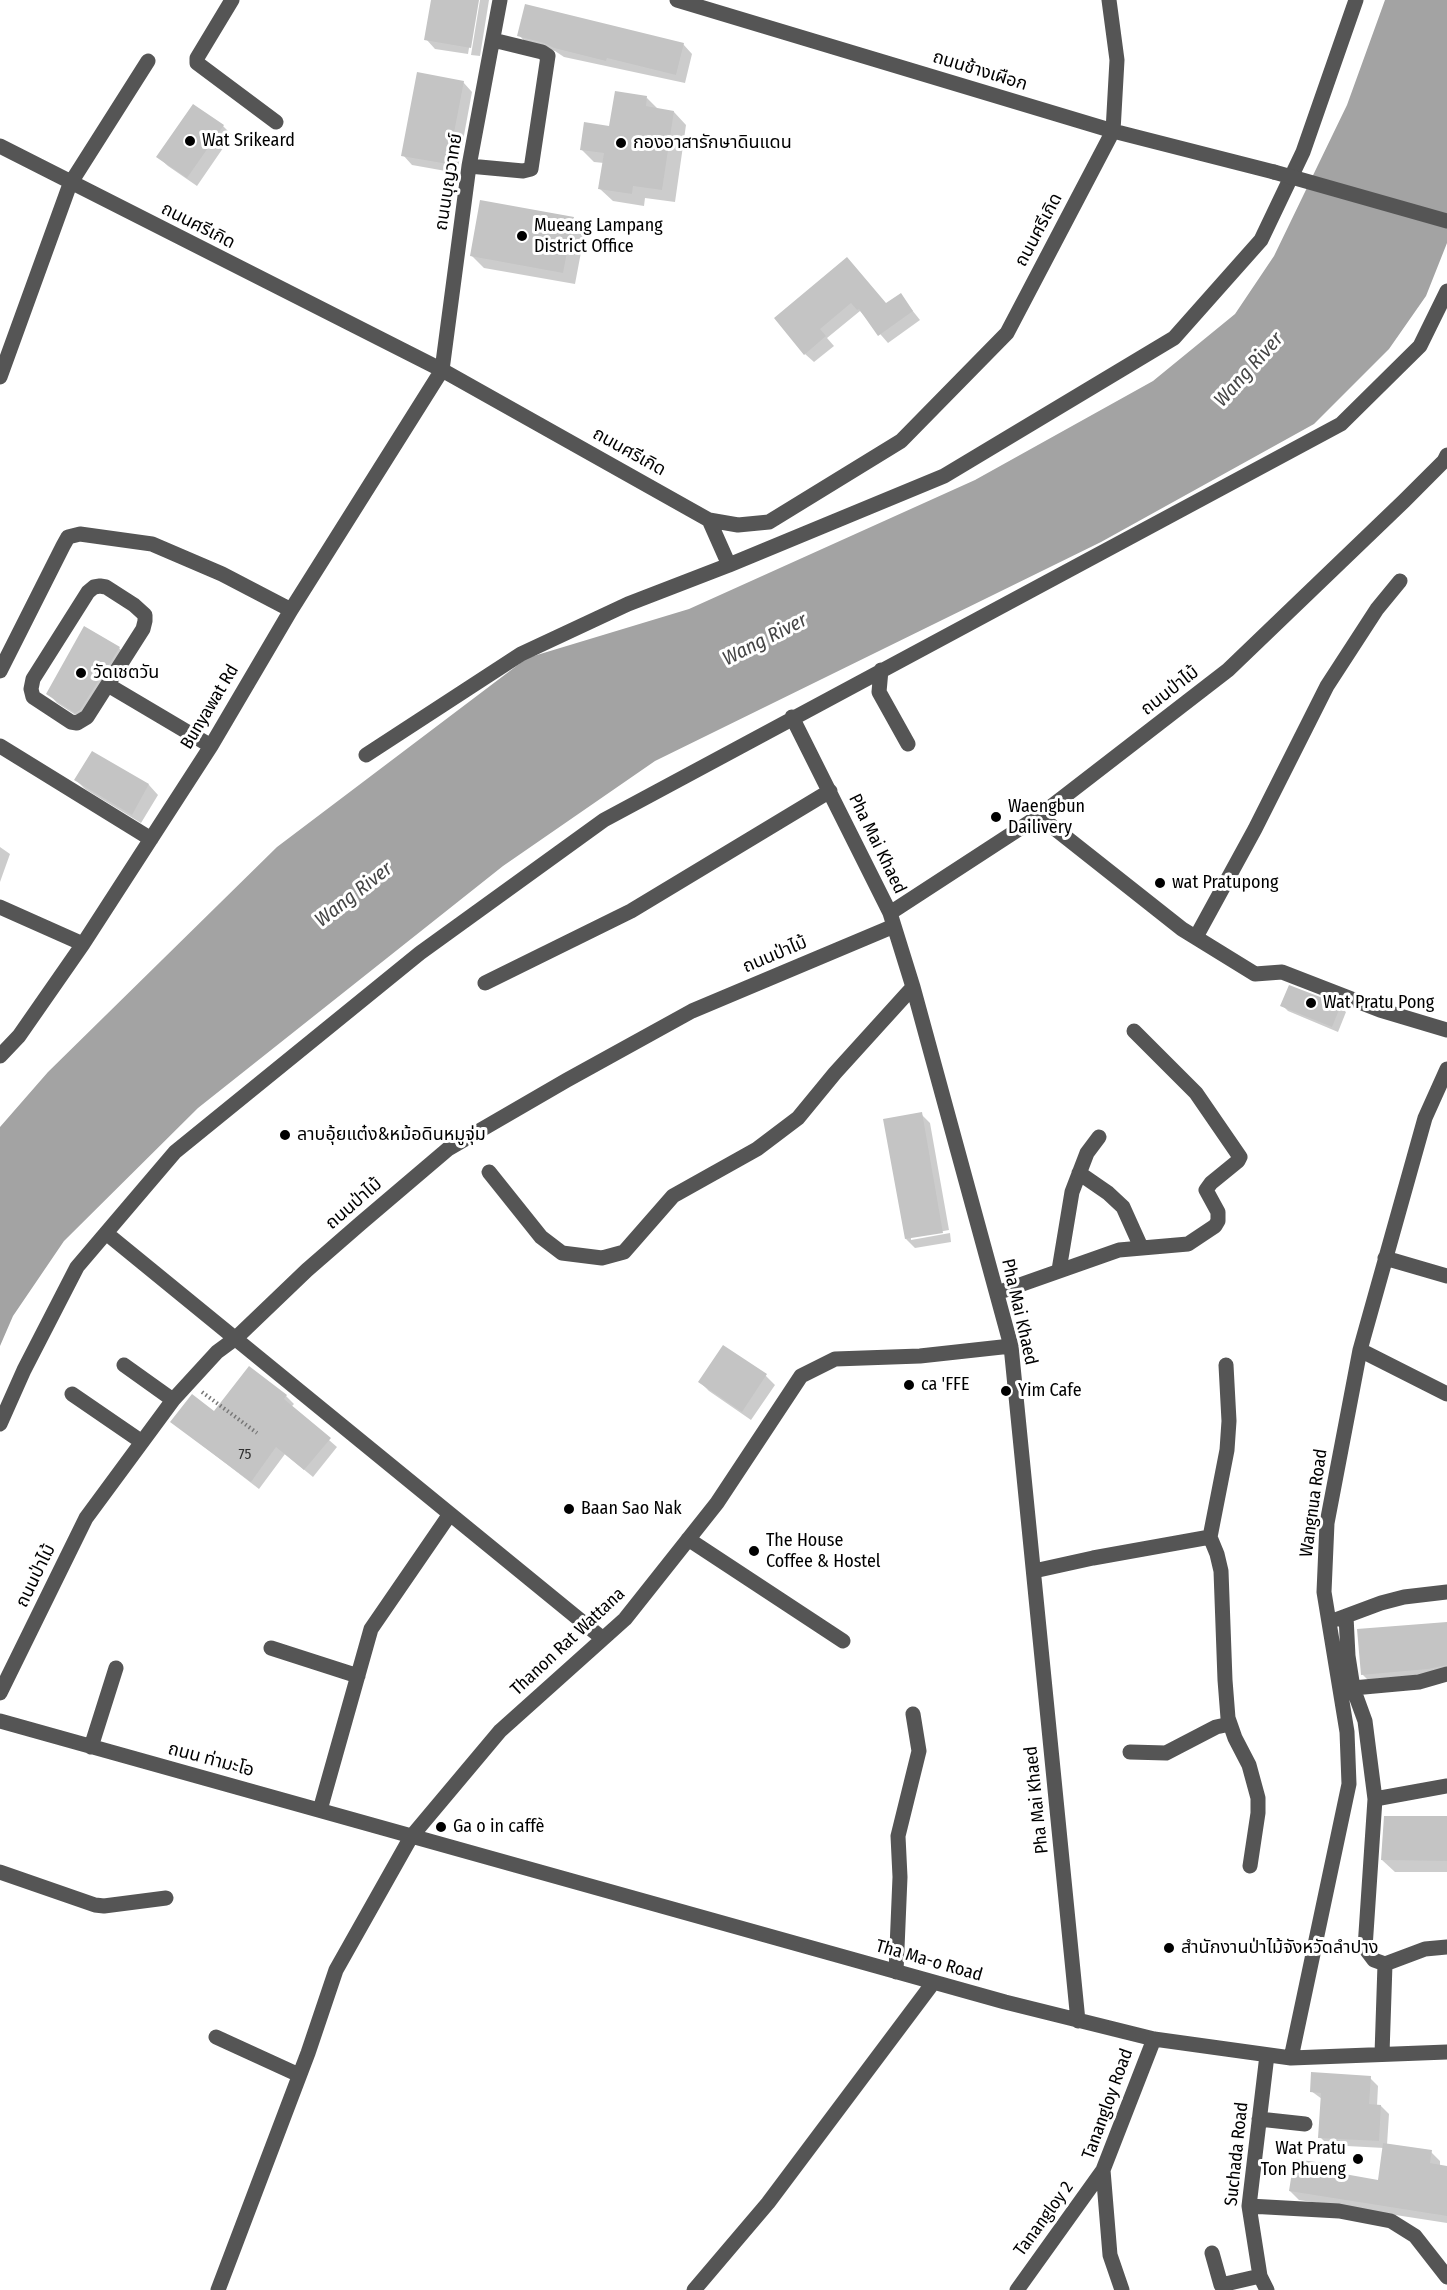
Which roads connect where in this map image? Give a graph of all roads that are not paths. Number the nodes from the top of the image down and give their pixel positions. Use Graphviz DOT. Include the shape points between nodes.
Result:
graph roads {
  1 [pos="232,0"];
  2 [pos="500,0"];
  3 [pos="677,0"];
  4 [pos="1109,0"];
  5 [pos="1356,0"];
  6 [pos="493,40"];
  7 [pos="148,61"];
  8 [pos="276,122"];
  9 [pos="1113,131"];
  10 [pos="0,147"];
  11 [pos="469,166"];
  12 [pos="70,184"];
  13 [pos="1447,221"];
  14 [pos="1447,291"];
  15 [pos="442,370"];
  16 [pos="0,376"];
  17 [pos="1446,459"];
  18 [pos="709,520"];
  19 [pos="729,565"];
  20 [pos="1401,581"];
  21 [pos="291,610"];
  22 [pos="881,670"];
  23 [pos="0,671"];
  24 [pos="108,684"];
  25 [pos="792,717"];
  26 [pos="908,744"];
  27 [pos="0,746"];
  28 [pos="211,746"];
  29 [pos="366,755"];
  30 [pos="830,791"];
  31 [pos="1039,816"];
  32 [pos="150,839"];
  33 [pos="0,907"];
  34 [pos="892,919"];
  35 [pos="1196,937"];
  36 [pos="83,944"];
  37 [pos="485,983"];
  38 [pos="913,987"];
  39 [pos="1447,1030"];
  40 [pos="1134,1031"];
  41 [pos="0,1056"];
  42 [pos="1447,1069"];
  43 [pos="1100,1137"];
  44 [pos="489,1172"];
  45 [pos="1079,1173"];
  46 [pos="106,1233"];
  47 [pos="1141,1247"];
  48 [pos="1385,1258"];
  49 [pos="1059,1270"];
  50 [pos="1447,1276"];
  51 [pos="997,1293"];
  52 [pos="236,1338"];
  53 [pos="1011,1346"];
  54 [pos="1360,1350"];
  55 [pos="124,1365"];
  56 [pos="1226,1365"];
  57 [pos="72,1394"];
  58 [pos="1447,1394"];
  59 [pos="173,1400"];
  60 [pos="0,1424"];
  61 [pos="142,1442"];
  62 [pos="450,1514"];
  63 [pos="1210,1537"];
  64 [pos="688,1539"];
  65 [pos="1034,1571"];
  66 [pos="1447,1592"];
  67 [pos="1346,1616"];
  68 [pos="1329,1622"];
  69 [pos="602,1638"];
  70 [pos="843,1641"];
  71 [pos="271,1648"];
  72 [pos="116,1668"];
  73 [pos="1447,1674"];
  74 [pos="358,1676"];
  75 [pos="1353,1689"];
  76 [pos="0,1693"];
  77 [pos="913,1714"];
  78 [pos="0,1722"];
  79 [pos="1230,1724"];
  80 [pos="91,1747"];
  81 [pos="1130,1752"];
  82 [pos="1447,1786"];
  83 [pos="1375,1799"];
  84 [pos="320,1810"];
  85 [pos="411,1837"];
  86 [pos="1250,1866"];
  87 [pos="0,1872"];
  88 [pos="166,1898"];
  89 [pos="1447,1947"];
  90 [pos="1385,1964"];
  91 [pos="896,1972"];
  92 [pos="933,1983"];
  93 [pos="1078,2021"];
  94 [pos="216,2037"];
  95 [pos="1154,2039"];
  96 [pos="1447,2052"];
  97 [pos="1382,2054"];
  98 [pos="1267,2055"];
  99 [pos="1291,2058"];
  100 [pos="299,2076"];
  101 [pos="1259,2119"];
  102 [pos="1305,2124"];
  103 [pos="1103,2170"];
  104 [pos="1248,2206"];
  105 [pos="1212,2253"];
  106 [pos="1260,2276"];
  107 [pos="1447,2277"];
  108 [pos="218,2290"];
  109 [pos="694,2290"];
  110 [pos="1017,2290"];
  111 [pos="1122,2290"];
  112 [pos="1267,2290"];
  1 -- 8 [label="street" via="197,63"];
  2 -- 6 [label="street, ถนนบุญวาทย์"];
  3 -- 9 [label="street, ถนนช้างเผือก"];
  4 -- 9 [label="street" via="1117,60"];
  5 -- 19 [label="street" via="1303,152 1261,240 1174,338 944,476"];
  6 -- 11 [label="street, ถนนบุญวาทย์"];
  6 -- 11 [label="street" via="548,56 531,169"];
  7 -- 12 [label="street"];
  9 -- 13 [label="street, ถนนช้างเผือก, bridge"];
  9 -- 18 [label="street, ถนนศรีเกิด" via="1007,333 901,441 769,522 738,525"];
  10 -- 12 [label="street, ถนนศรีเกิด"];
  11 -- 15 [label="street, ถนนบุญวาทย์"];
  12 -- 15 [label="street, ถนนศรีเกิด"];
  12 -- 16 [label="street"];
  14 -- 22 [label="street" via="1420,346 1341,424"];
  15 -- 18 [label="street, ถนนศรีเกิด"];
  15 -- 21 [label="street, Bunyawat Rd"];
  17 -- 31 [label="street, ถนนป่าไม้" via="1228,670"];
  18 -- 19 [label="street"];
  19 -- 29 [label="street" via="628,604 521,654"];
  20 -- 35 [label="street" via="1377,609 1327,686"];
  21 -- 23 [label="street" via="152,544 80,534 68,537"];
  21 -- 28 [label="street, Bunyawat Rd"];
  22 -- 25 [label="street"];
  22 -- 26 [label="street" via="879,692"];
  24 -- 24 [label="street" via="87,717 77,723 33,697 31,688 55,640 88,592 100,586 106,586 145,615 143,629"];
  24 -- 28 [label="street"];
  25 -- 30 [label="street, Pha Mai Khaed"];
  25 -- 46 [label="street" via="604,820 420,953 175,1152"];
  27 -- 32 [label="street"];
  28 -- 32 [label="street, Bunyawat Rd"];
  30 -- 34 [label="street, Pha Mai Khaed"];
  30 -- 37 [label="street" via="631,911"];
  31 -- 34 [label="street, ถนนป่าไม้"];
  31 -- 35 [label="street"];
  32 -- 36 [label="street, Bunyawat Rd"];
  33 -- 36 [label="street"];
  34 -- 38 [label="street, Pha Mai Khaed"];
  34 -- 52 [label="street, ถนนป่าไม้" via="692,1011 448,1149"];
  35 -- 39 [label="street" via="1255,974 1282,972 1380,1010"];
  36 -- 41 [label="street, Bunyawat Rd" via="20,1036"];
  38 -- 44 [label="street" via="798,1118 757,1149 673,1196 624,1252 602,1258 562,1253 541,1237"];
  38 -- 51 [label="street, Pha Mai Khaed"];
  40 -- 47 [label="street" via="1196,1094 1240,1157 1206,1190 1218,1216 1215,1226 1188,1244"];
  42 -- 48 [label="street, Wangnua Road" via="1425,1118"];
  43 -- 45 [label="street" via="1087,1153"];
  45 -- 47 [label="street" via="1123,1207"];
  45 -- 49 [label="street" via="1072,1192"];
  46 -- 52 [label="street"];
  46 -- 60 [label="street" via="77,1267"];
  47 -- 49 [label="street" via="1119,1250"];
  48 -- 50 [label="street"];
  48 -- 54 [label="street, Wangnua Road"];
  49 -- 51 [label="street"];
  51 -- 53 [label="street, Pha Mai Khaed"];
  52 -- 59 [label="street, ถนนป่าไม้" via="217,1352"];
  52 -- 62 [label="street"];
  53 -- 64 [label="street, Thanon Rat Wattana" via="920,1356 835,1359 801,1376 717,1503"];
  53 -- 65 [label="street, Pha Mai Khaed"];
  54 -- 58 [label="street"];
  54 -- 68 [label="street, Wangnua Road" via="1327,1523 1324,1592"];
  55 -- 59 [label="street"];
  56 -- 63 [label="street" via="1227,1450"];
  57 -- 61 [label="street"];
  59 -- 61 [label="street, ถนนป่าไม้"];
  61 -- 76 [label="street, ถนนป่าไม้" via="86,1518"];
  62 -- 69 [label="street"];
  62 -- 74 [label="street" via="372,1629"];
  63 -- 65 [label="street"];
  63 -- 79 [label="street" via="1221,1571"];
  64 -- 69 [label="street, Thanon Rat Wattana" via="625,1619"];
  64 -- 70 [label="street"];
  65 -- 93 [label="street, Pha Mai Khaed"];
  66 -- 67 [label="street" via="1404,1597"];
  67 -- 68 [label="street"];
  67 -- 75 [label="street"];
  68 -- 99 [label="street, Wangnua Road" via="1347,1732 1349,1784"];
  69 -- 85 [label="street, Thanon Rat Wattana" via="500,1731"];
  71 -- 74 [label="street"];
  72 -- 80 [label="street"];
  73 -- 75 [label="street" via="1419,1682"];
  74 -- 84 [label="street"];
  75 -- 83 [label="street" via="1365,1721"];
  77 -- 91 [label="street" via="919,1751 898,1836"];
  78 -- 80 [label="street, ถนน ท่ามะโอ"];
  79 -- 81 [label="street" via="1216,1727 1166,1753"];
  79 -- 86 [label="street" via="1250,1765 1258,1798"];
  80 -- 84 [label="street, ถนน ท่ามะโอ"];
  82 -- 83 [label="street"];
  83 -- 90 [label="street" via="1365,1948 1374,1960"];
  84 -- 85 [label="street, ถนน ท่ามะโอ"];
  85 -- 91 [label="street, Tha Ma-o Road"];
  85 -- 100 [label="street, Thanon Rat Wattana" via="336,1970"];
  87 -- 88 [label="street" via="95,1905"];
  89 -- 90 [label="street" via="1425,1949"];
  90 -- 97 [label="street"];
  91 -- 92 [label="street, Tha Ma-o Road"];
  92 -- 93 [label="street, Tha Ma-o Road"];
  92 -- 109 [label="street" via="768,2203"];
  93 -- 95 [label="street, Tha Ma-o Road"];
  94 -- 100 [label="street"];
  95 -- 98 [label="street, Tha Ma-o Road"];
  95 -- 103 [label="street, Tanangloy Road"];
  96 -- 97 [label="street, Tha Ma-o Road"];
  97 -- 99 [label="street, Tha Ma-o Road"];
  98 -- 99 [label="street, Tha Ma-o Road"];
  98 -- 101 [label="street, Suchada Road"];
  100 -- 108 [label="street, Thanon Rat Wattana"];
  101 -- 102 [label="street"];
  101 -- 104 [label="street, Suchada Road"];
  103 -- 110 [label="street, Tanangloy 2"];
  103 -- 111 [label="street, Tanangloy Road" via="1110,2255"];
  104 -- 106 [label="street, Suchada Road"];
  104 -- 107 [label="street" via="1339,2211 1391,2221 1415,2236"];
  105 -- 106 [label="street" via="1221,2285"];
  106 -- 112 [label="street, Suchada Road"];
}
